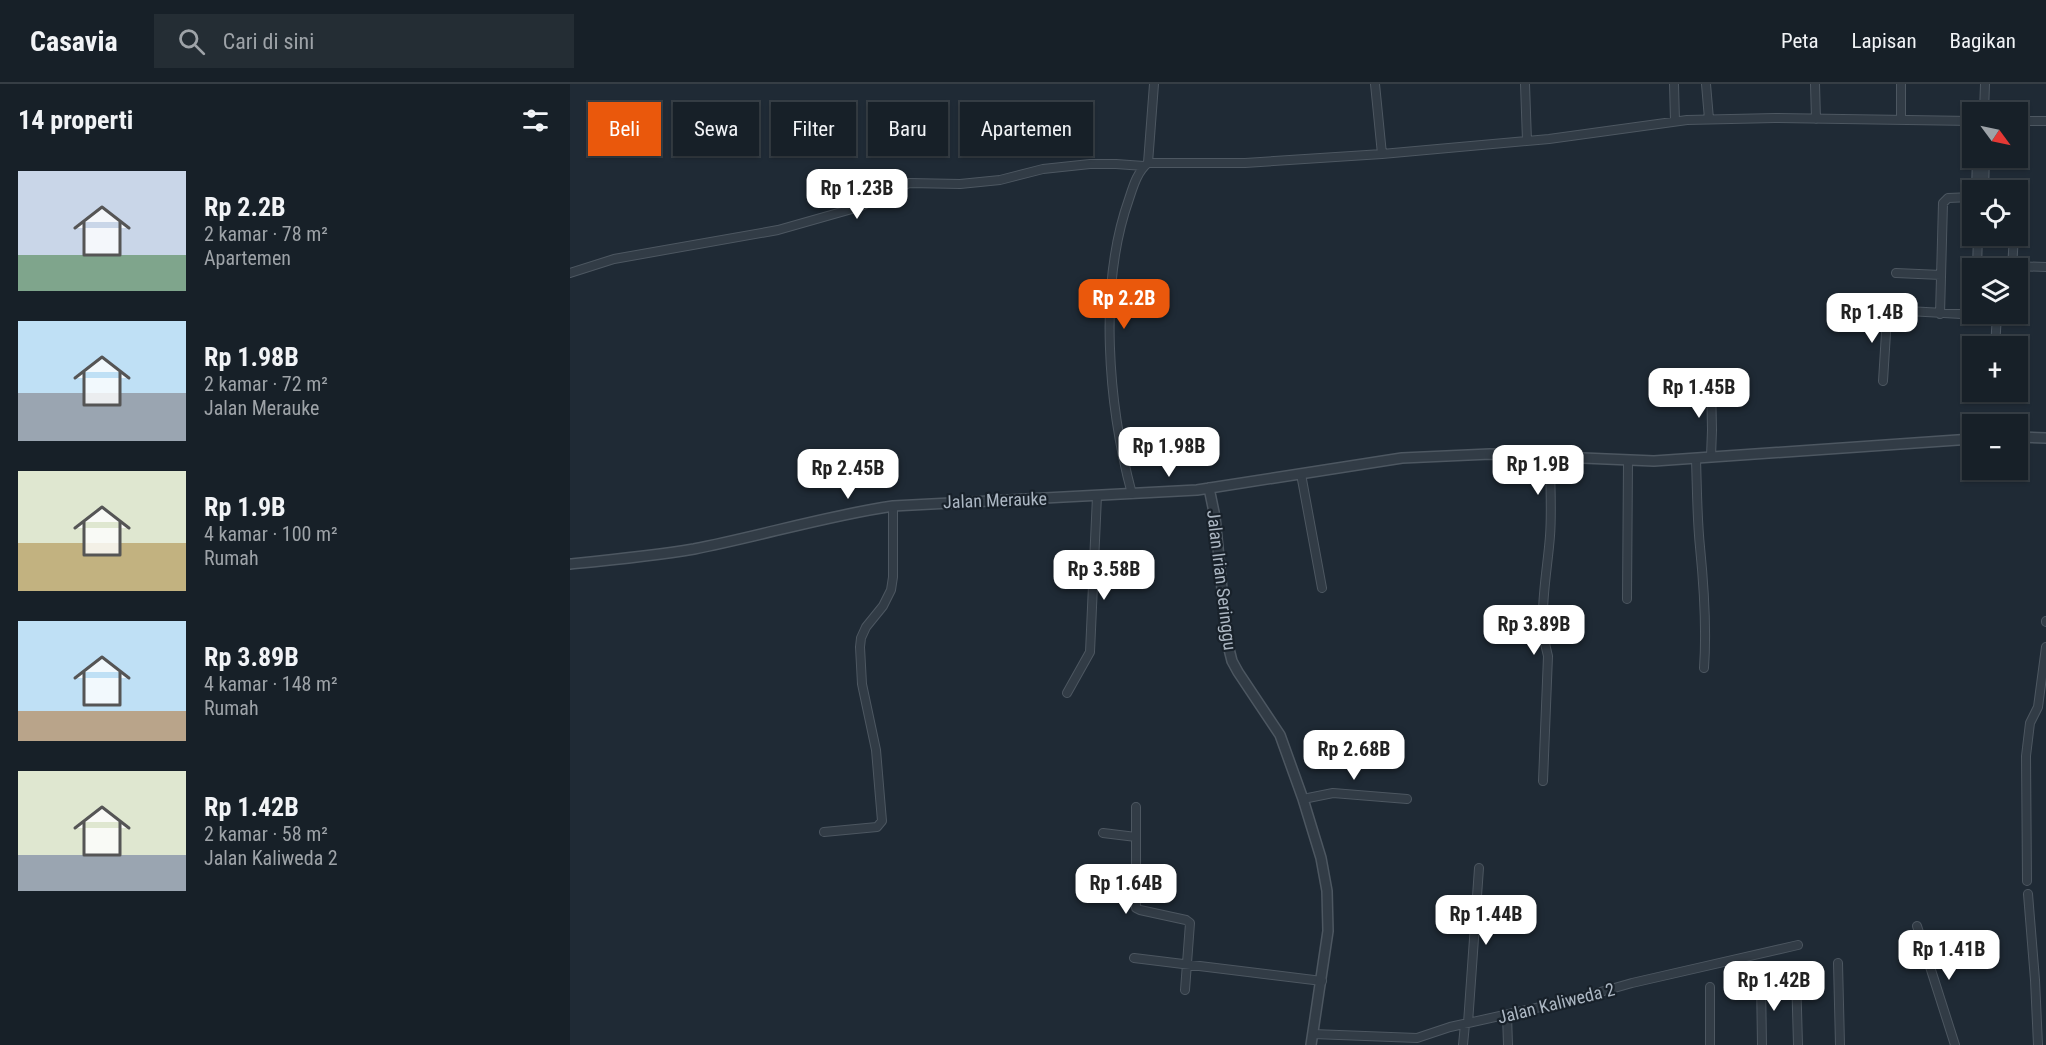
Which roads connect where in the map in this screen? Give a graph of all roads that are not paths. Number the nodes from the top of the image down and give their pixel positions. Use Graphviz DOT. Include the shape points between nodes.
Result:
graph roads {
  1 [pos="1154,84"];
  2 [pos="1375,84"];
  3 [pos="1525,84"];
  4 [pos="1674,84"];
  5 [pos="1706,84"];
  6 [pos="1815,84"];
  7 [pos="1901,84"];
  8 [pos="1985,84"];
  9 [pos="1984,102"];
  10 [pos="1708,119"];
  11 [pos="1816,119"];
  12 [pos="1901,120"];
  13 [pos="1675,121"];
  14 [pos="1962,121"];
  15 [pos="2046,121"];
  16 [pos="2028,122"];
  17 [pos="1527,141"];
  18 [pos="1382,154"];
  19 [pos="1146,165"];
  20 [pos="1962,197"];
  21 [pos="2028,267"];
  22 [pos="2046,267"];
  23 [pos="570,273"];
  24 [pos="1896,273"];
  25 [pos="1941,275"];
  26 [pos="1940,314"];
  27 [pos="1962,314"];
  28 [pos="1689,378"];
  29 [pos="1883,381"];
  30 [pos="2028,437"];
  31 [pos="2046,438"];
  32 [pos="1962,440"];
  33 [pos="1550,457"];
  34 [pos="1711,458"];
  35 [pos="1696,459"];
  36 [pos="1628,461"];
  37 [pos="1301,474"];
  38 [pos="1209,488"];
  39 [pos="1132,494"];
  40 [pos="1097,496"];
  41 [pos="893,506"];
  42 [pos="570,564"];
  43 [pos="1322,588"];
  44 [pos="1628,599"];
  45 [pos="2046,647"];
  46 [pos="1704,668"];
  47 [pos="1067,693"];
  48 [pos="1543,781"];
  49 [pos="1303,799"];
  50 [pos="1407,799"];
  51 [pos="1136,807"];
  52 [pos="824,832"];
  53 [pos="1103,833"];
  54 [pos="1136,837"];
  55 [pos="1479,868"];
  56 [pos="2027,881"];
  57 [pos="2028,894"];
  58 [pos="1917,926"];
  59 [pos="1798,945"];
  60 [pos="1134,958"];
  61 [pos="1838,963"];
  62 [pos="1187,965"];
  63 [pos="1796,974"];
  64 [pos="1761,980"];
  65 [pos="1322,981"];
  66 [pos="1710,987"];
  67 [pos="1185,990"];
  68 [pos="1508,1015"];
  69 [pos="1466,1024"];
  70 [pos="1313,1034"];
  71 [pos="1311,1045"];
  72 [pos="1463,1045"];
  73 [pos="1508,1045"];
  74 [pos="1710,1045"];
  75 [pos="1762,1045"];
  76 [pos="1798,1045"];
  77 [pos="1840,1045"];
  78 [pos="1955,1045"];
  79 [pos="2038,1045"];
  1 -- 19 [label="street"];
  2 -- 18 [label="street"];
  3 -- 17 [label="street"];
  4 -- 13 [label="street"];
  5 -- 10 [label="street"];
  6 -- 11 [label="street"];
  7 -- 12 [label="street"];
  8 -- 9 [label="street"];
  10 -- 11 [label="street"];
  10 -- 13 [label="street"];
  11 -- 12 [label="street"];
  12 -- 14 [label="street"];
  13 -- 17 [label="street"];
  15 -- 16 [label="street"];
  17 -- 18 [label="street"];
  18 -- 19 [label="street" via="1245,164"];
  19 -- 23 [label="street" via="1090,164 1043,169 1000,180 909,183 859,207 778,230 614,259"];
  19 -- 39 [label="street" via="1124,214 1111,277 1113,381 1123,459"];
  20 -- 25 [label="street" via="1948,198 1943,203"];
  21 -- 22 [label="street"];
  24 -- 25 [label="street"];
  25 -- 26 [label="street"];
  26 -- 27 [label="street"];
  26 -- 29 [label="street" via="1892,309 1888,312"];
  28 -- 34 [label="street" via="1711,381"];
  30 -- 31 [label="street"];
  32 -- 34 [label="street, Jalan Merauke"];
  33 -- 36 [label="street, Jalan Merauke"];
  33 -- 37 [label="street, Jalan Merauke" via="1490,454 1382,460"];
  33 -- 48 [label="street" via="1551,534 1543,629 1548,656"];
  34 -- 35 [label="street, Jalan Merauke"];
  35 -- 36 [label="street, Jalan Merauke"];
  35 -- 46 [label="street" via="1705,587"];
  36 -- 44 [label="street"];
  37 -- 38 [label="street, Jalan Merauke"];
  37 -- 43 [label="street"];
  38 -- 39 [label="street, Jalan Merauke"];
  38 -- 49 [label="street, Jalan Irian Seringgu" via="1232,661 1280,735"];
  39 -- 40 [label="street, Jalan Merauke"];
  40 -- 41 [label="street, Jalan Merauke"];
  40 -- 47 [label="street" via="1090,652"];
  41 -- 42 [label="street, Jalan Merauke" via="694,549"];
  41 -- 52 [label="street" via="891,590 866,627 860,646 882,821 877,827"];
  45 -- 56 [label="street" via="2026,756"];
  49 -- 50 [label="street" via="1333,793"];
  49 -- 65 [label="street, Jalan Irian Seringgu" via="1327,891 1328,931"];
  51 -- 54 [label="street"];
  53 -- 54 [label="street"];
  54 -- 62 [label="street" via="1135,904 1140,910 1190,923"];
  55 -- 69 [label="street"];
  57 -- 79 [label="street"];
  58 -- 78 [label="street"];
  59 -- 68 [label="street, Jalan Kaliweda 2"];
  60 -- 62 [label="street"];
  61 -- 77 [label="street"];
  62 -- 65 [label="street"];
  62 -- 67 [label="street"];
  63 -- 76 [label="street"];
  64 -- 75 [label="street"];
  65 -- 70 [label="street, Jalan Irian Seringgu"];
  66 -- 74 [label="street"];
  68 -- 69 [label="street, Jalan Kaliweda 2"];
  68 -- 73 [label="street"];
  69 -- 70 [label="street, Jalan Kaliweda 2" via="1417,1038"];
  69 -- 72 [label="street"];
  70 -- 71 [label="street, Jalan Irian Seringgu"];
}
